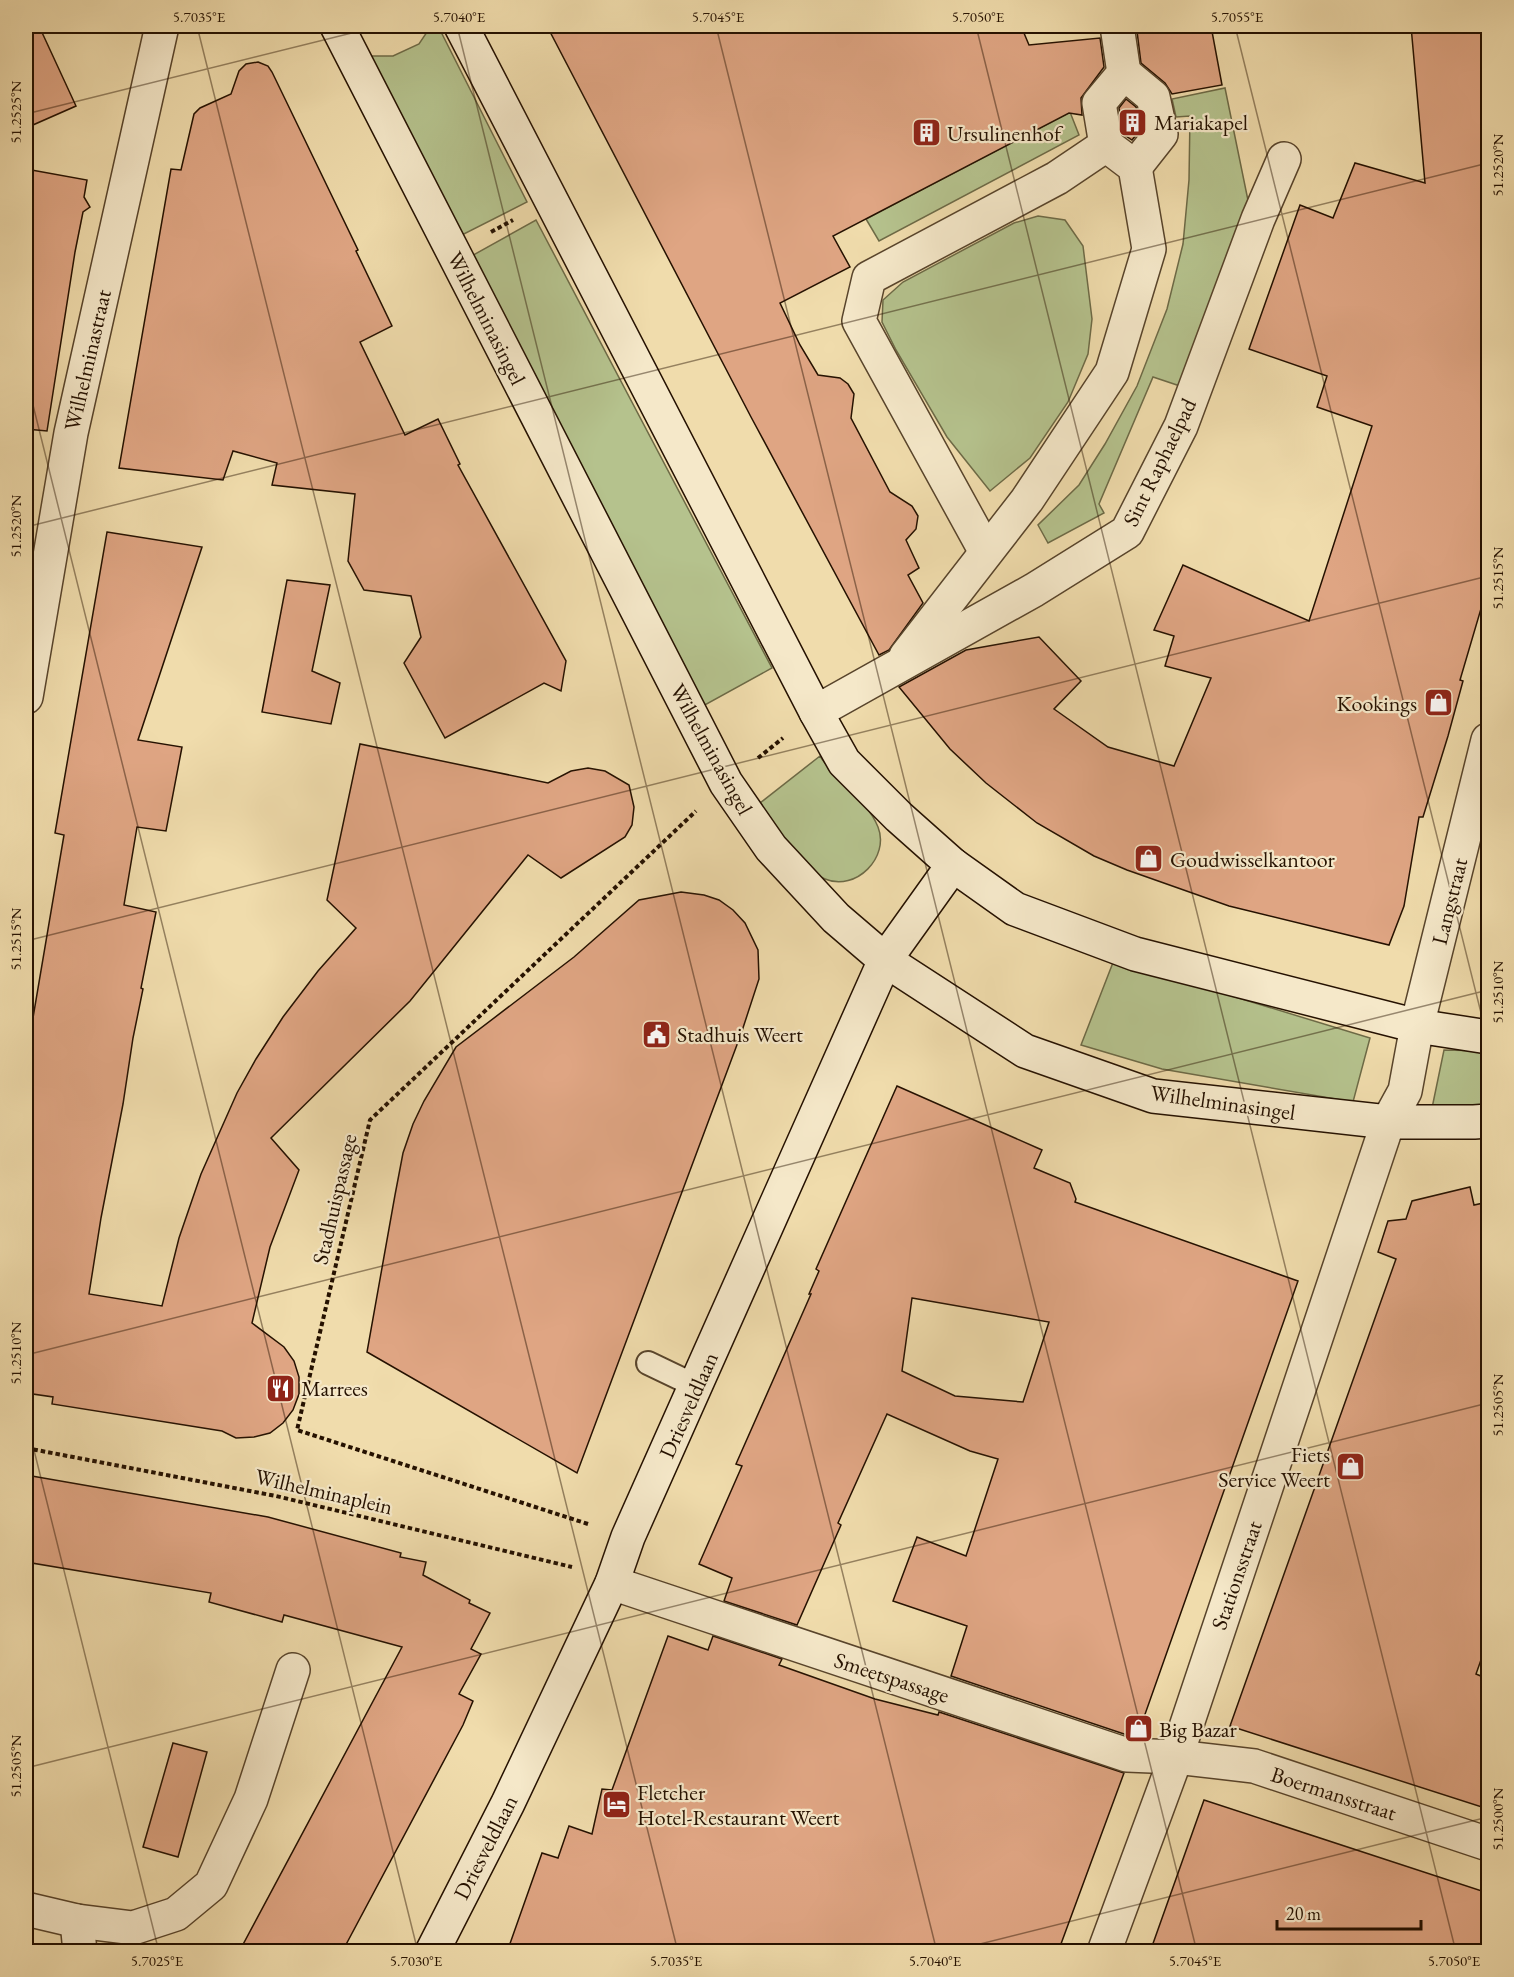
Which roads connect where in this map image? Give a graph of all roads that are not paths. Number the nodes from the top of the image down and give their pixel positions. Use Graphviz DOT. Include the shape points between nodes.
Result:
graph roads {
  1 [pos="162,26"];
  2 [pos="337,26"];
  3 [pos="461,26"];
  4 [pos="1116,26"];
  5 [pos="1124,73"];
  6 [pos="1106,145"];
  7 [pos="1284,159"];
  8 [pos="1135,167"];
  9 [pos="986,552"];
  10 [pos="897,667"];
  11 [pos="26,697"];
  12 [pos="816,712"];
  13 [pos="1488,740"];
  14 [pos="953,865"];
  15 [pos="885,960"];
  16 [pos="1418,1026"];
  17 [pos="1488,1037"];
  18 [pos="1488,1121"];
  19 [pos="1388,1122"];
  20 [pos="648,1363"];
  21 [pos="696,1386"];
  22 [pos="612,1583"];
  23 [pos="293,1670"];
  24 [pos="1176,1757"];
  25 [pos="1488,1844"];
  26 [pos="26,1909"];
  27 [pos="79,1936"];
  28 [pos="432,1952"];
  29 [pos="1104,1952"];
  1 -- 11 [label="street, Wilhelminastraat" via="71,434"];
  2 -- 15 [label="street, Wilhelminasingel" via="726,783 771,848 836,918"];
  3 -- 12 [label="street"];
  4 -- 5 [label="street"];
  5 -- 6 [label="street" via="1099,103"];
  5 -- 8 [label="street" via="1154,97 1161,134"];
  6 -- 8 [label="street"];
  6 -- 9 [label="street" via="1057,178 868,278 859,321"];
  7 -- 10 [label="street, Sint Raphaelpad" via="1181,426 1127,532"];
  8 -- 9 [label="street" via="1149,249 1112,372 1027,500"];
  9 -- 10 [label="street"];
  10 -- 12 [label="street, Sint Raphaelpad"];
  12 -- 14 [label="street" via="844,762"];
  13 -- 16 [label="street, Langstraat"];
  14 -- 15 [label="street, Driesveldlaan"];
  14 -- 16 [label="street" via="1015,909 1135,954"];
  15 -- 19 [label="street, Wilhelminasingel" via="1025,1051 1154,1096"];
  15 -- 21 [label="street, Driesveldlaan"];
  16 -- 17 [label="street"];
  16 -- 19 [label="street, Stationsstraat" via="1405,1091"];
  18 -- 19 [label="street, Wilhelminasingel"];
  19 -- 24 [label="street, Stationsstraat"];
  20 -- 21 [label="lane"];
  21 -- 22 [label="street, Driesveldlaan"];
  22 -- 24 [label="street, Smeetspassage" via="1127,1755"];
  22 -- 28 [label="street, Driesveldlaan"];
  23 -- 27 [label="street" via="251,1800 211,1885 176,1914 133,1928"];
  24 -- 25 [label="street, Boermansstraat" via="1254,1766"];
  24 -- 29 [label="street, Stationsstraat"];
  26 -- 27 [label="street"];
}
